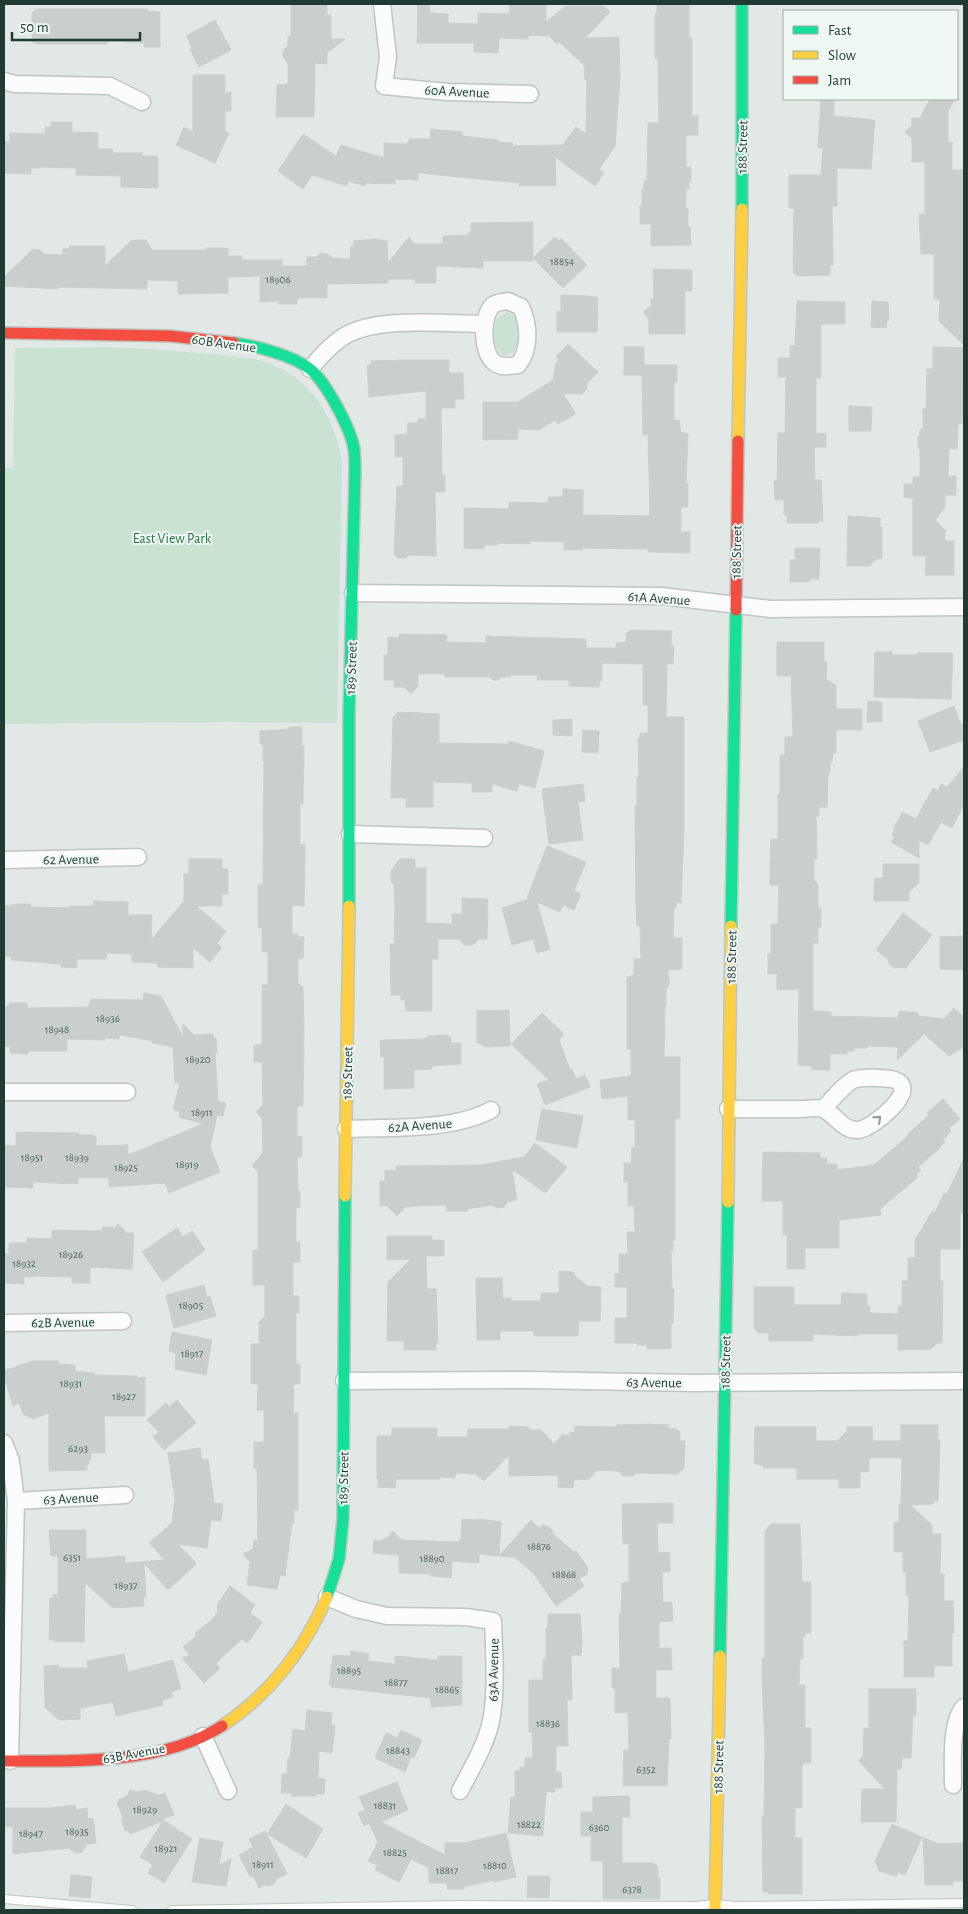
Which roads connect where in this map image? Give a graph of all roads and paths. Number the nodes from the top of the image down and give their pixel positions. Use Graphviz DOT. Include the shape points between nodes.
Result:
graph roads {
  1 [pos="382,4"];
  2 [pos="742,4"];
  3 [pos="4,82"];
  4 [pos="530,94"];
  5 [pos="142,102"];
  6 [pos="485,324"];
  7 [pos="4,333"];
  8 [pos="310,369"];
  9 [pos="353,593"];
  10 [pos="736,606"];
  11 [pos="964,607"];
  12 [pos="350,834"];
  13 [pos="484,838"];
  14 [pos="138,857"];
  15 [pos="4,860"];
  16 [pos="4,1092"];
  17 [pos="127,1092"];
  18 [pos="728,1109"];
  19 [pos="823,1109"];
  20 [pos="492,1110"];
  21 [pos="346,1129"];
  22 [pos="122,1321"];
  23 [pos="4,1323"];
  24 [pos="344,1381"];
  25 [pos="964,1381"];
  26 [pos="725,1383"];
  27 [pos="4,1443"];
  28 [pos="126,1495"];
  29 [pos="16,1501"];
  30 [pos="327,1597"];
  31 [pos="964,1707"];
  32 [pos="203,1736"];
  33 [pos="7,1760"];
  34 [pos="952,1785"];
  35 [pos="228,1791"];
  36 [pos="460,1791"];
  37 [pos="4,1899"];
  38 [pos="964,1903"];
  39 [pos="715,1907"];
  40 [pos="132,1910"];
  41 [pos="172,1910"];
  1 -- 4 [label="street, 60A Avenue" via="388,57 384,86"];
  2 -- 10 [label="street, 188 Street"];
  3 -- 5 [label="street" via="110,86"];
  6 -- 8 [label="street" via="384,323 363,327 342,338"];
  7 -- 8 [label="street, 60B Avenue" via="170,336 251,345 280,354"];
  8 -- 9 [label="street, 189 Street" via="330,394 354,448"];
  9 -- 10 [label="street, 61A Avenue" via="662,596"];
  9 -- 12 [label="street, 189 Street"];
  10 -- 11 [label="street, 61A Avenue" via="770,609"];
  10 -- 18 [label="street, 188 Street"];
  12 -- 13 [label="street"];
  12 -- 21 [label="street, 189 Street"];
  14 -- 15 [label="street, 62 Avenue"];
  16 -- 17 [label="street"];
  18 -- 19 [label="street"];
  18 -- 26 [label="street, 188 Street"];
  20 -- 21 [label="street, 62A Avenue" via="476,1118 449,1124"];
  21 -- 24 [label="street, 189 Street"];
  22 -- 23 [label="street, 62B Avenue"];
  24 -- 26 [label="street, 63 Avenue"];
  24 -- 30 [label="street, 189 Street" via="342,1526 335,1576"];
  25 -- 26 [label="street, 63 Avenue"];
  26 -- 39 [label="street, 188 Street"];
  27 -- 29 [label="street" via="11,1460"];
  28 -- 29 [label="street, 63 Avenue"];
  29 -- 33 [label="street"];
  30 -- 32 [label="street, 189 Street" via="294,1656 269,1689"];
  30 -- 36 [label="street, 63A Avenue" via="356,1609 387,1616 466,1617 493,1621 491,1721"];
  31 -- 34 [label="street" via="955,1727"];
  32 -- 33 [label="street, 63B Avenue" via="132,1755 86,1760"];
  32 -- 35 [label="street"];
  37 -- 40 [label="lane"];
  38 -- 39 [label="lane"];
  39 -- 41 [label="lane"];
}
